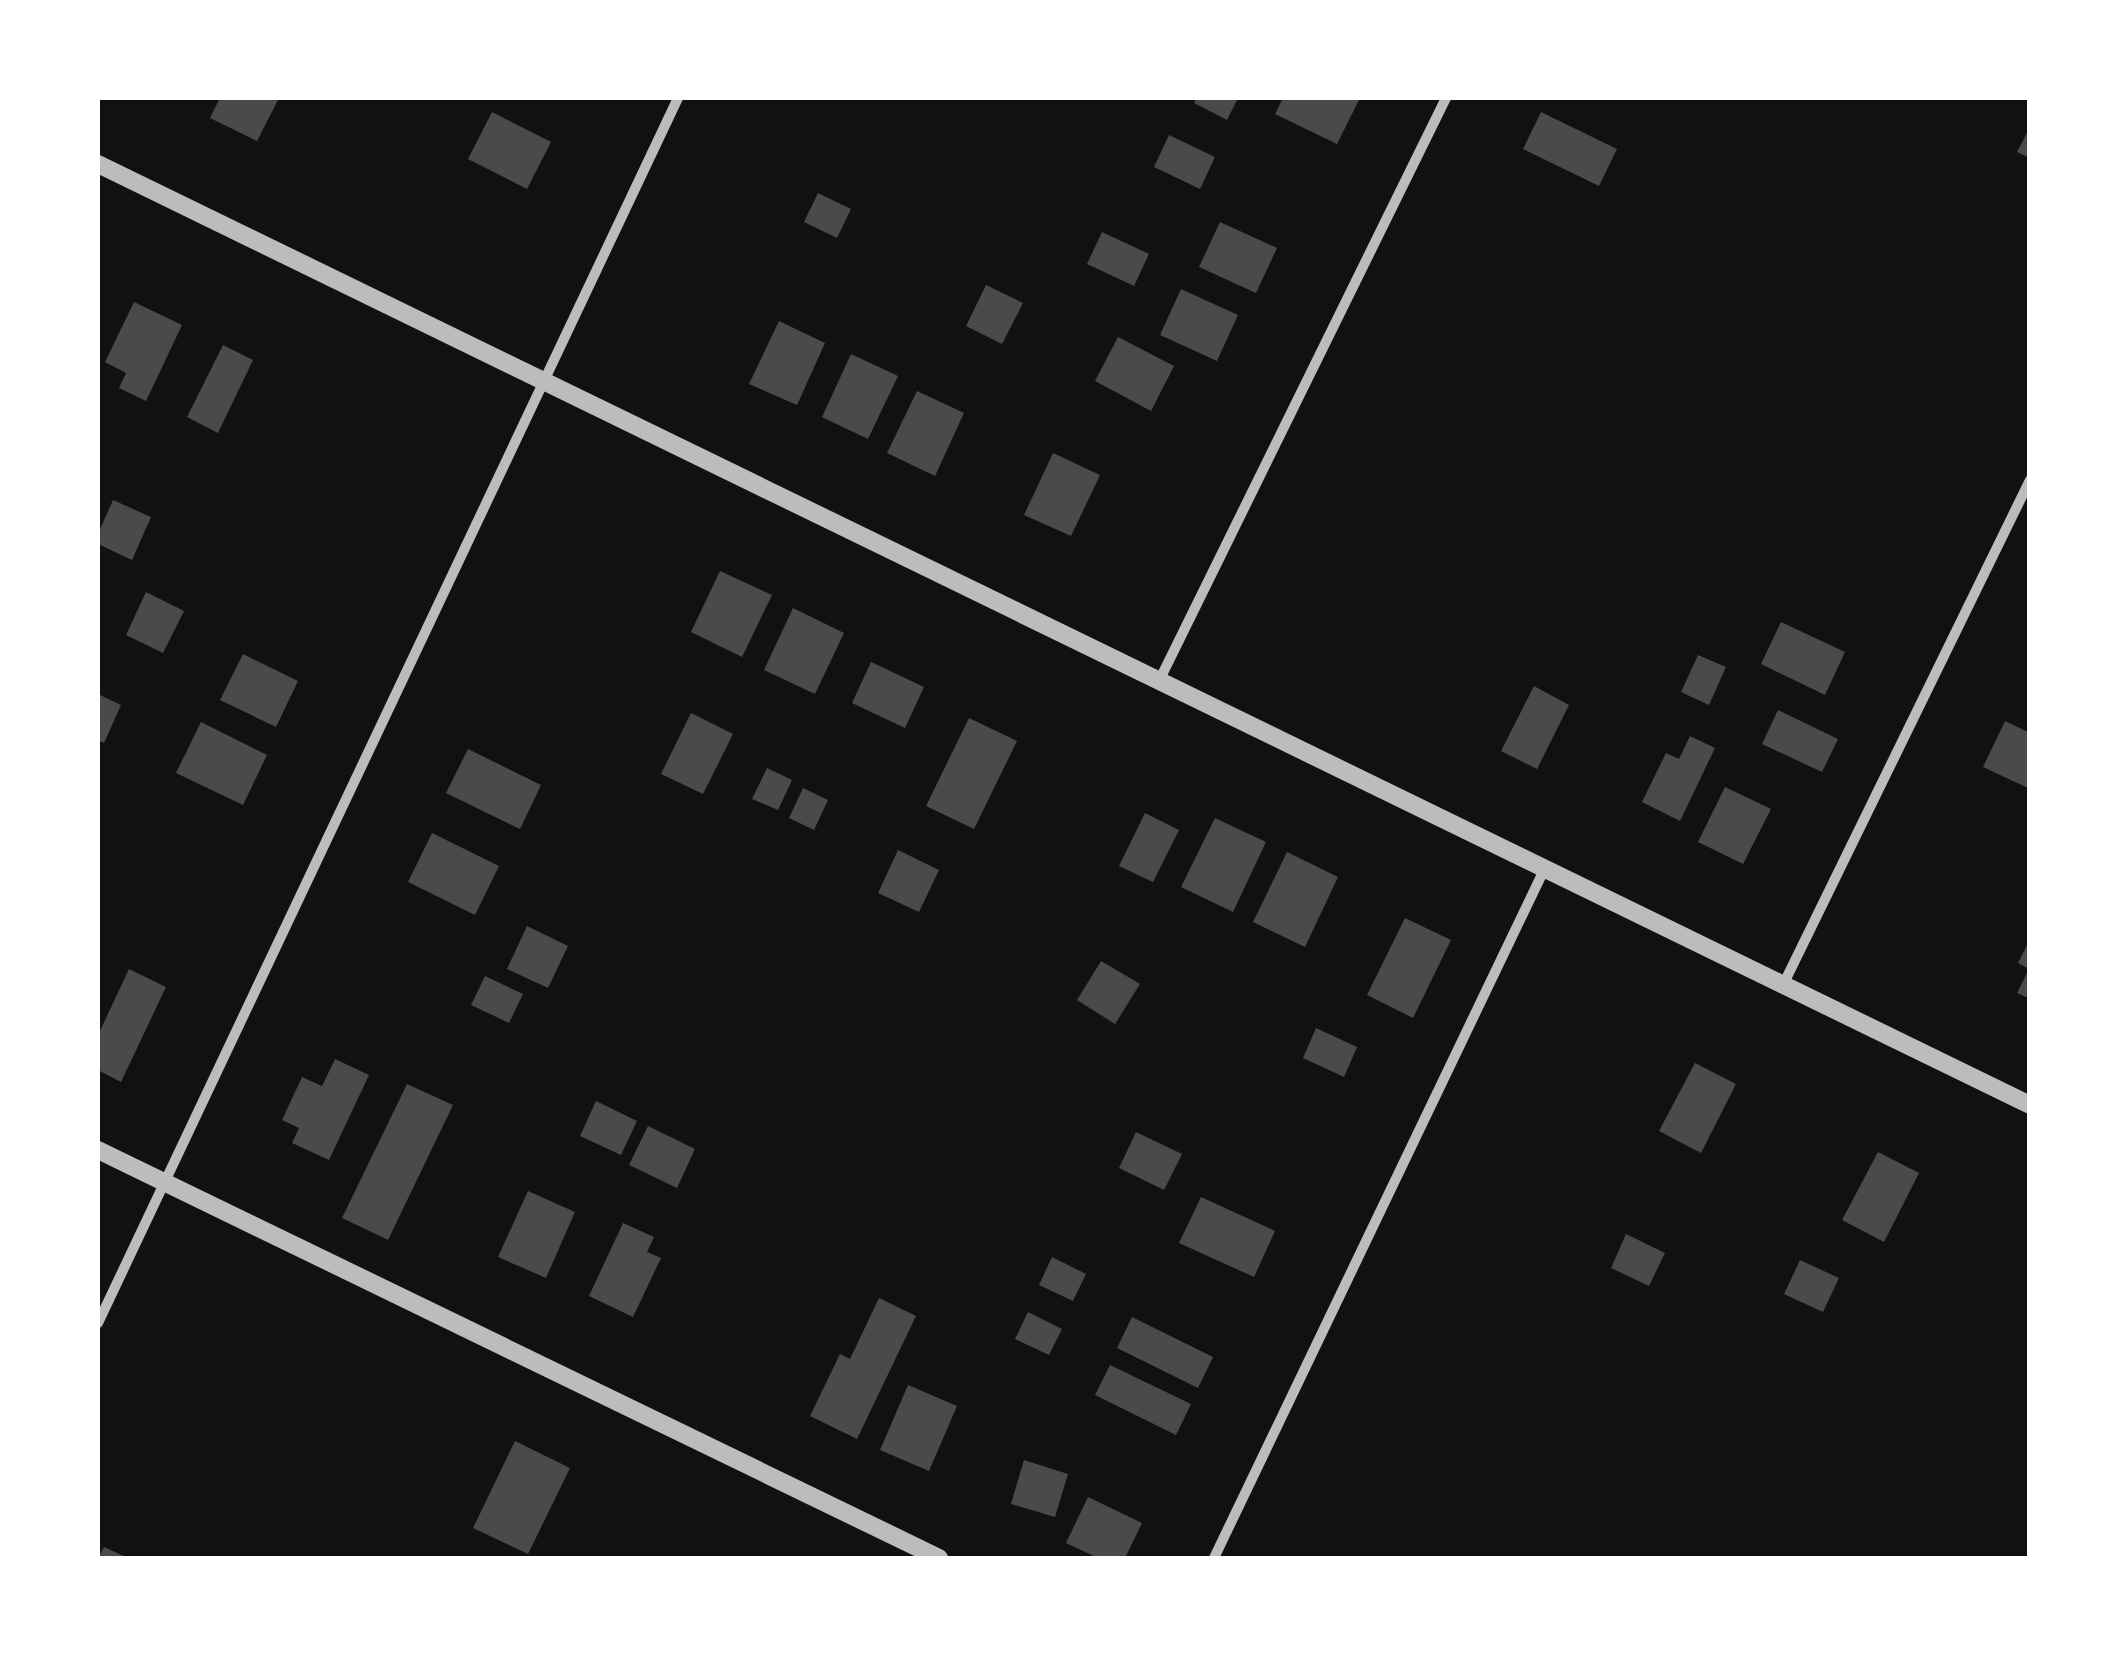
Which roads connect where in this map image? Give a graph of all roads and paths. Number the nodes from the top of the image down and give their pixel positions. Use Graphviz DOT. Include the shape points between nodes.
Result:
graph roads {
  1 [pos="678,98"];
  2 [pos="1446,98"];
  3 [pos="98,164"];
  4 [pos="542,378"];
  5 [pos="2030,480"];
  6 [pos="1160,680"];
  7 [pos="1544,870"];
  8 [pos="1784,983"];
  9 [pos="2030,1105"];
  10 [pos="98,1150"];
  11 [pos="164,1183"];
  12 [pos="98,1323"];
  13 [pos="939,1558"];
  14 [pos="1214,1558"];
  1 -- 4 [label="street"];
  2 -- 6 [label="street"];
  3 -- 4 [label="street"];
  4 -- 6 [label="street"];
  4 -- 11 [label="street"];
  5 -- 8 [label="street"];
  6 -- 7 [label="street"];
  7 -- 8 [label="street"];
  7 -- 14 [label="street"];
  8 -- 9 [label="street"];
  10 -- 11 [label="street"];
  11 -- 12 [label="street"];
  11 -- 13 [label="street"];
}
